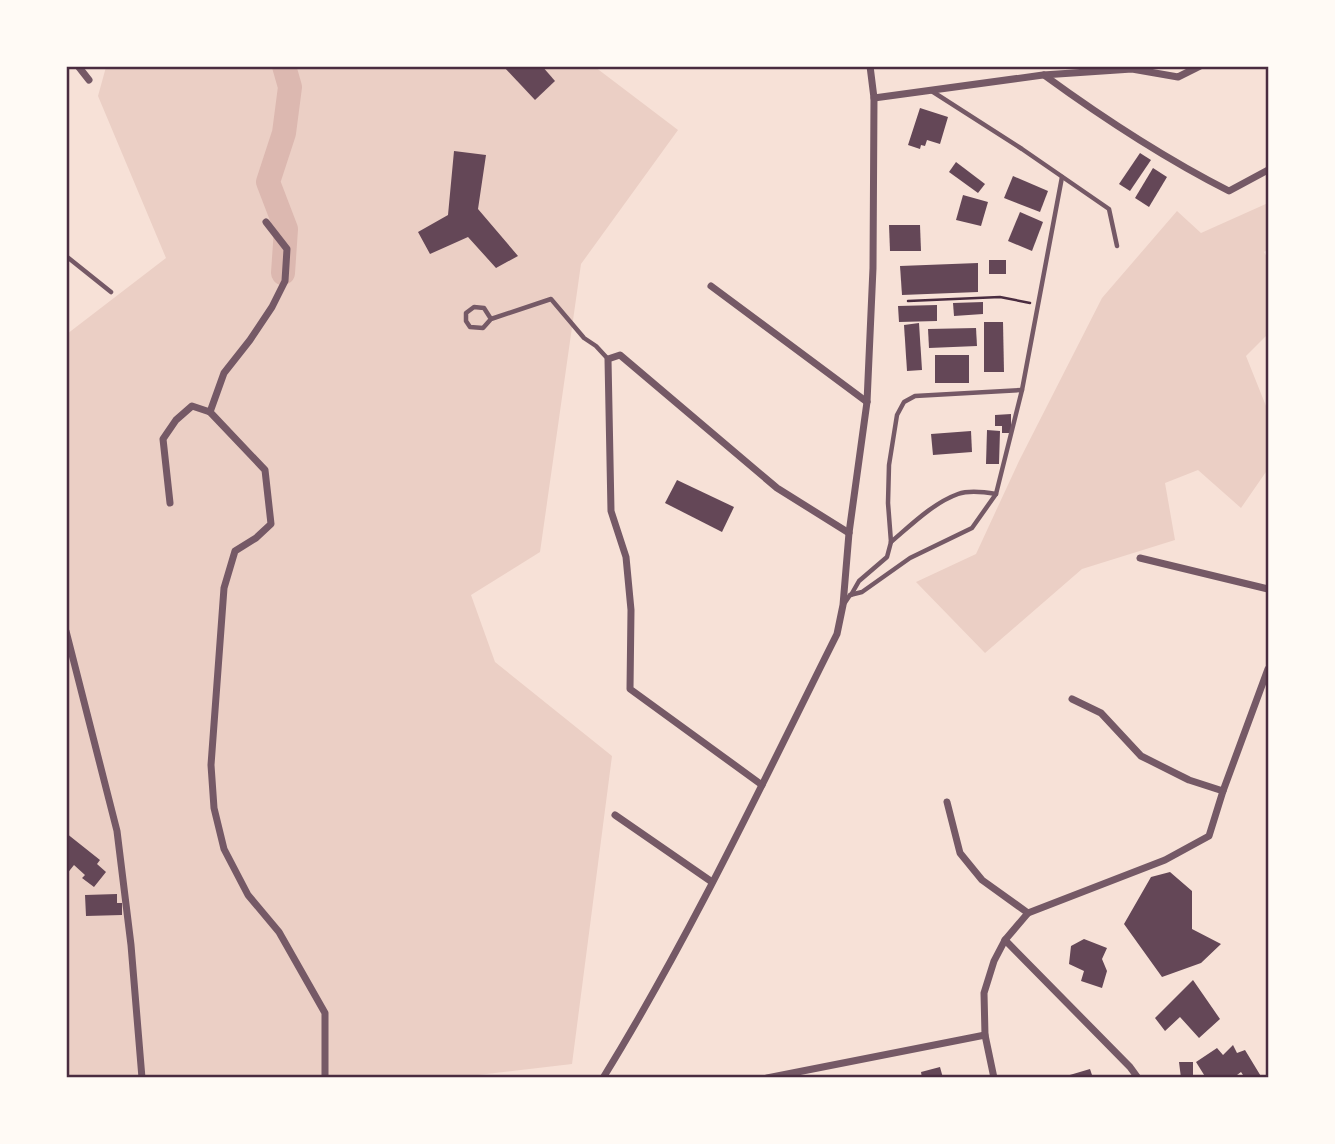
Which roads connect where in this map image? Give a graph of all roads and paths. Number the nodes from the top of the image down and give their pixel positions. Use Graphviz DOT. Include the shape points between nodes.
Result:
graph roads {
  1 [pos="78,66"];
  2 [pos="870,66"];
  3 [pos="1200,66"];
  4 [pos="1043,75"];
  5 [pos="89,80"];
  6 [pos="929,89"];
  7 [pos="874,98"];
  8 [pos="1269,170"];
  9 [pos="1062,177"];
  10 [pos="266,222"];
  11 [pos="1116,246"];
  12 [pos="66,256"];
  13 [pos="711,286"];
  14 [pos="111,292"];
  15 [pos="908,301"];
  16 [pos="1037,304"];
  17 [pos="491,319"];
  18 [pos="608,359"];
  19 [pos="1022,390"];
  20 [pos="867,402"];
  21 [pos="210,412"];
  22 [pos="996,494"];
  23 [pos="170,503"];
  24 [pos="849,533"];
  25 [pos="891,542"];
  26 [pos="1140,558"];
  27 [pos="1269,589"];
  28 [pos="850,595"];
  29 [pos="843,605"];
  30 [pos="66,631"];
  31 [pos="1269,669"];
  32 [pos="1072,699"];
  33 [pos="762,785"];
  34 [pos="1223,791"];
  35 [pos="947,802"];
  36 [pos="615,815"];
  37 [pos="712,882"];
  38 [pos="1028,913"];
  39 [pos="1005,940"];
  40 [pos="985,1035"];
  41 [pos="142,1077"];
  42 [pos="325,1077"];
  43 [pos="603,1077"];
  44 [pos="767,1077"];
  45 [pos="994,1077"];
  46 [pos="1138,1077"];
  1 -- 5 [label="street"];
  2 -- 7 [label="street"];
  3 -- 4 [label="street" via="1178,77 1132,69"];
  4 -- 6 [label="street"];
  4 -- 8 [label="street" via="1187,170 1229,191"];
  6 -- 7 [label="street"];
  6 -- 9 [label="lane"];
  7 -- 20 [label="street"];
  9 -- 11 [label="lane" via="1109,209"];
  9 -- 16 [label="lane"];
  10 -- 21 [label="street" via="287,249 285,281 272,307 224,373"];
  12 -- 14 [label="lane"];
  13 -- 20 [label="street"];
  15 -- 16 [label="path" via="1000,297"];
  16 -- 19 [label="lane"];
  17 -- 17 [label="lane" via="484,308 474,307 466,313 470,327 483,328"];
  17 -- 18 [label="lane" via="551,299"];
  18 -- 24 [label="street" via="620,355 777,488"];
  18 -- 33 [label="street" via="611,511 626,557 630,689"];
  19 -- 22 [label="lane"];
  19 -- 25 [label="lane" via="915,396 904,402 897,415 889,465"];
  20 -- 24 [label="street"];
  21 -- 23 [label="street" via="192,405 163,439"];
  21 -- 42 [label="street" via="265,470 271,524 235,551 224,588 212,752 214,808 224,849 248,895 279,932 325,1013"];
  22 -- 25 [label="lane" via="959,493"];
  22 -- 28 [label="lane" via="972,528 910,558 862,592"];
  24 -- 29 [label="street"];
  25 -- 28 [label="lane" via="887,557"];
  26 -- 27 [label="street"];
  28 -- 29 [label="lane"];
  29 -- 33 [label="street" via="836,634"];
  30 -- 41 [label="street" via="117,831"];
  31 -- 34 [label="street"];
  32 -- 34 [label="street" via="1101,713 1141,756"];
  33 -- 37 [label="street"];
  34 -- 38 [label="street" via="1209,836 1165,860"];
  35 -- 38 [label="street" via="960,853 982,880"];
  36 -- 37 [label="street"];
  37 -- 43 [label="street" via="644,1011"];
  38 -- 39 [label="street"];
  39 -- 40 [label="street" via="984,993"];
  39 -- 46 [label="street"];
  40 -- 44 [label="street"];
  40 -- 45 [label="street"];
}
